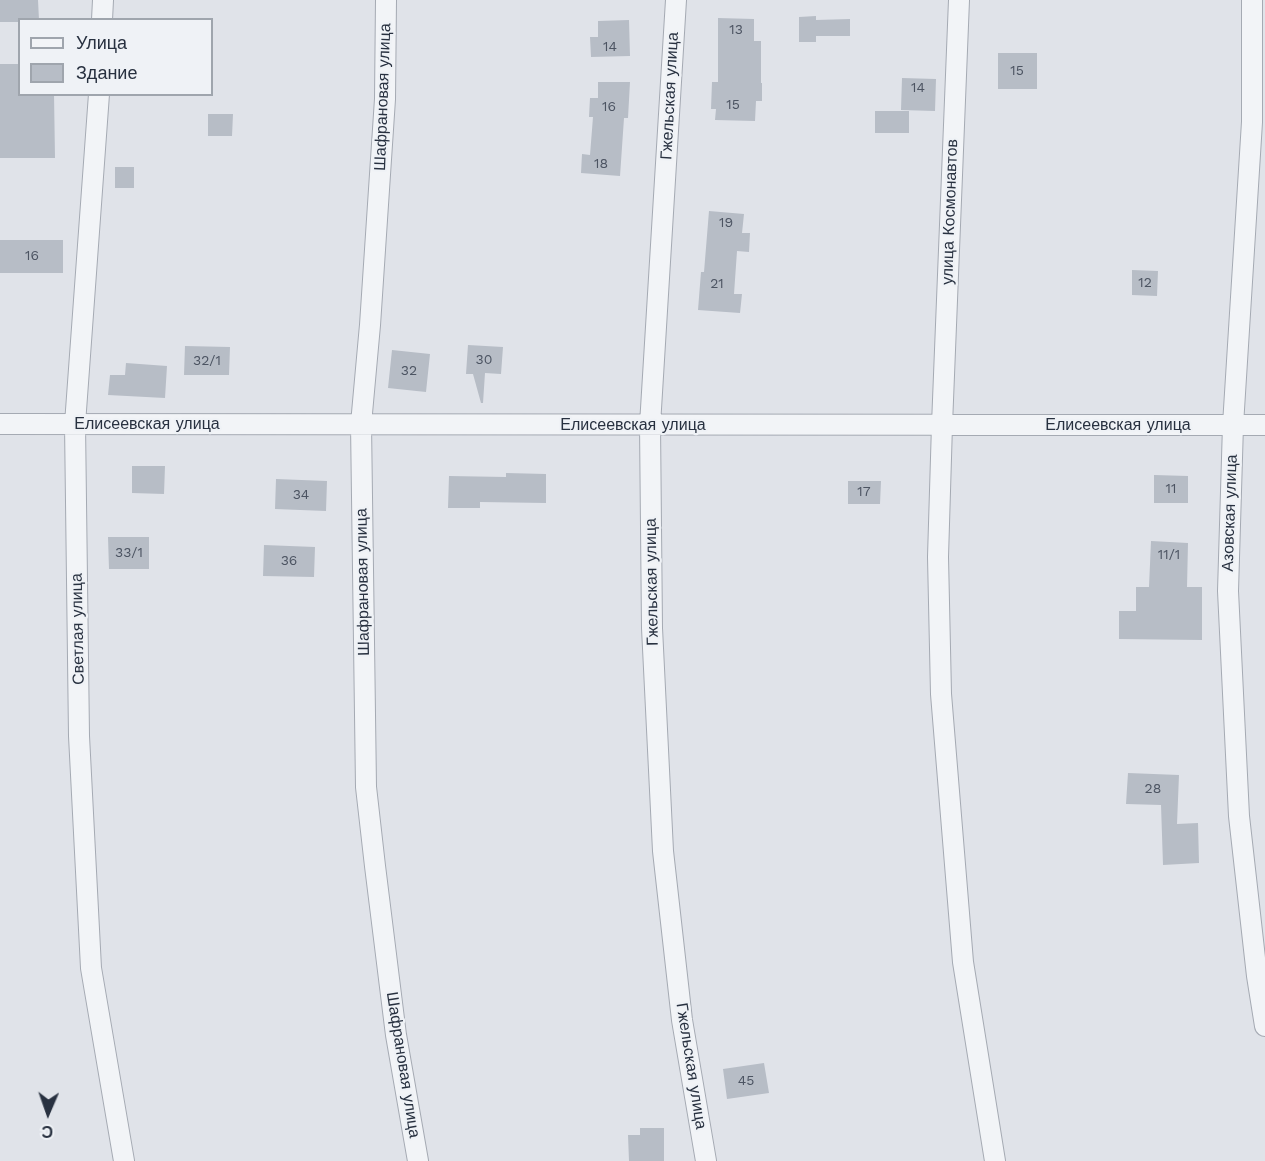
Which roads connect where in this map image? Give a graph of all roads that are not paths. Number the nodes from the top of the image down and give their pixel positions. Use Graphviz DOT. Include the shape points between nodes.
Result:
graph roads {
  1 [pos="103,0"];
  2 [pos="386,0"];
  3 [pos="675,0"];
  4 [pos="959,0"];
  5 [pos="1252,0"];
  6 [pos="102,18"];
  7 [pos="99,96"];
  8 [pos="0,424"];
  9 [pos="75,424"];
  10 [pos="361,424"];
  11 [pos="650,425"];
  12 [pos="942,425"];
  13 [pos="1233,425"];
  14 [pos="1265,425"];
  15 [pos="1265,1026"];
  16 [pos="124,1161"];
  17 [pos="418,1161"];
  18 [pos="706,1161"];
  19 [pos="995,1161"];
  1 -- 6 [label="street"];
  2 -- 10 [label="street, Шафрановая улица" via="385,99"];
  3 -- 11 [label="street, Гжельская улица"];
  4 -- 12 [label="street, улица Космонавтов"];
  5 -- 13 [label="street, Азовская улица" via="1252,122"];
  7 -- 9 [label="street, Светлая улица"];
  8 -- 9 [label="street, Елисеевская улица"];
  9 -- 10 [label="street, Елисеевская улица"];
  9 -- 16 [label="street, Светлая улица" via="79,736 91,968"];
  10 -- 11 [label="street, Елисеевская улица"];
  10 -- 17 [label="street, Шафрановая улица" via="366,788 396,1035"];
  11 -- 12 [label="street, Елисеевская улица"];
  11 -- 18 [label="street, Гжельская улица" via="652,628 663,851 682,1020"];
  12 -- 13 [label="street, Елисеевская улица"];
  12 -- 19 [label="street, улица Космонавтов" via="938,557 941,694 963,962"];
  13 -- 14 [label="street, Елисеевская улица"];
  13 -- 15 [label="street, Азовская улица" via="1228,591 1239,816"];
}
